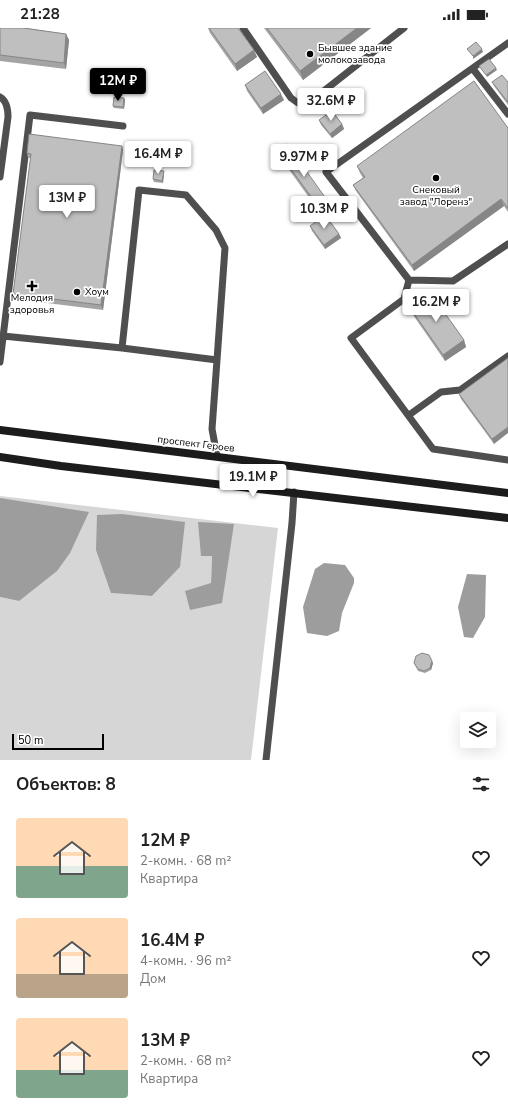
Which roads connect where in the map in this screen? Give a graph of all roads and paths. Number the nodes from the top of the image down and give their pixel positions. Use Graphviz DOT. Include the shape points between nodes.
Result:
graph roads {
  1 [pos="243,28"];
  2 [pos="404,28"];
  3 [pos="508,43"];
  4 [pos="473,69"];
  5 [pos="0,97"];
  6 [pos="508,114"];
  7 [pos="123,126"];
  8 [pos="0,177"];
  9 [pos="508,244"];
  10 [pos="409,280"];
  11 [pos="3,336"];
  12 [pos="122,348"];
  13 [pos="508,356"];
  14 [pos="217,360"];
  15 [pos="0,362"];
  16 [pos="409,415"];
  17 [pos="0,430"];
  18 [pos="0,456"];
  19 [pos="217,456"];
  20 [pos="508,460"];
  21 [pos="294,492"];
  22 [pos="508,493"];
  23 [pos="508,518"];
  24 [pos="266,760"];
  1 -- 2 [label="lane" via="291,98 298,103 311,101"];
  3 -- 4 [label="lane"];
  4 -- 6 [label="lane"];
  4 -- 10 [label="lane" via="326,172"];
  5 -- 8 [label="lane" via="8,108 8,117"];
  7 -- 11 [label="lane" via="30,115"];
  9 -- 10 [label="lane" via="453,281"];
  10 -- 16 [label="lane" via="404,299 351,338"];
  11 -- 12 [label="lane"];
  11 -- 15 [label="lane"];
  12 -- 14 [label="lane"];
  12 -- 14 [label="lane" via="139,190 186,195 216,230 225,248"];
  13 -- 16 [label="lane" via="460,390 441,392"];
  14 -- 19 [label="lane" via="212,429"];
  16 -- 20 [label="lane" via="433,449"];
  17 -- 19 [label="main road, проспект Героев"];
  18 -- 21 [label="main road" via="61,466"];
  19 -- 22 [label="main road, проспект Героев"];
  21 -- 23 [label="main road"];
  21 -- 24 [label="lane"];
}
